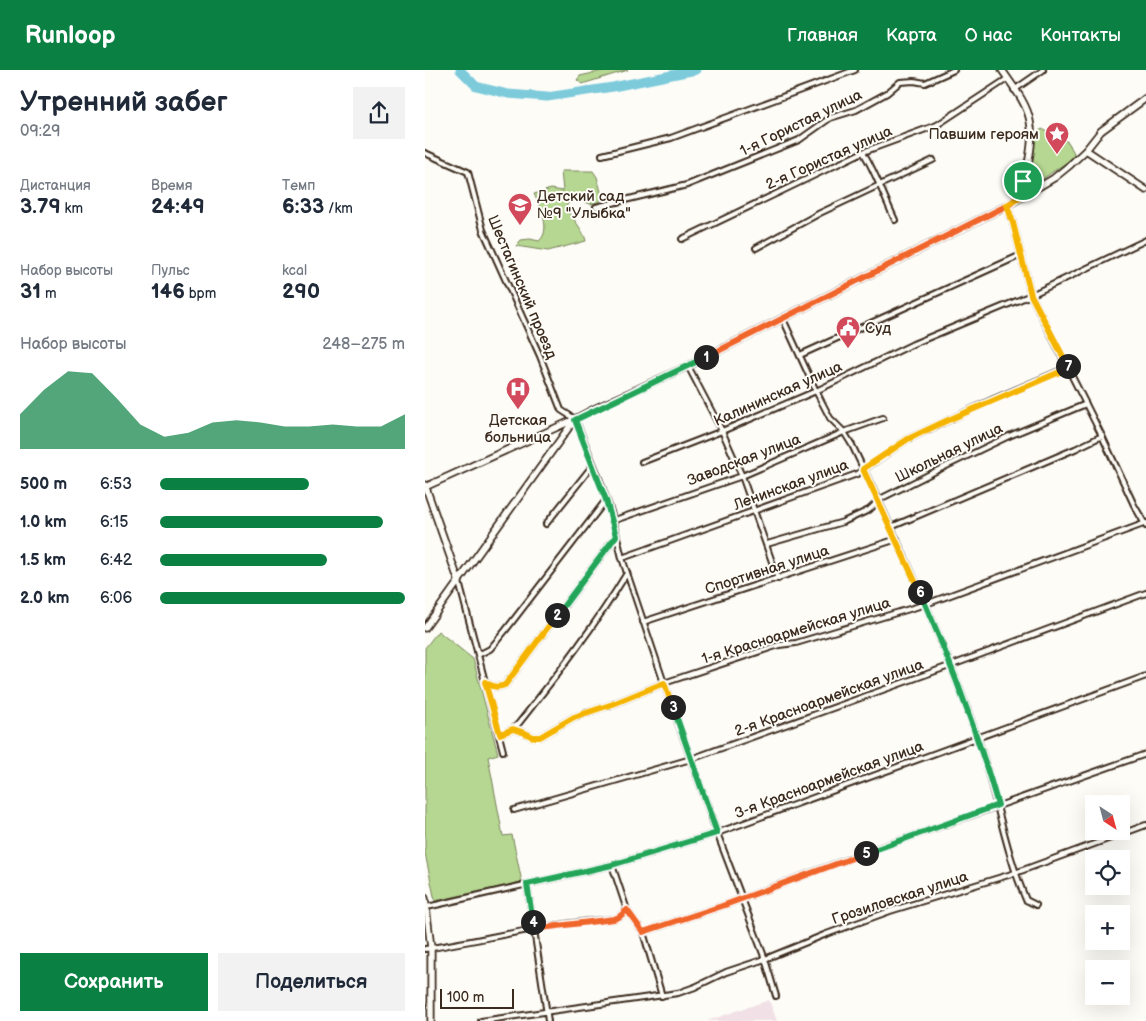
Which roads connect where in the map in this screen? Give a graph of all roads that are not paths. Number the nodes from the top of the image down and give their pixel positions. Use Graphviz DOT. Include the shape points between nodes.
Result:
graph roads {
  1 [pos="855,70"];
  2 [pos="954,70"];
  3 [pos="1002,70"];
  4 [pos="1043,70"];
  5 [pos="1007,79"];
  6 [pos="1014,90"];
  7 [pos="1146,98"];
  8 [pos="1086,150"];
  9 [pos="863,152"];
  10 [pos="425,153"];
  11 [pos="602,155"];
  12 [pos="933,160"];
  13 [pos="1023,181"];
  14 [pos="879,185"];
  15 [pos="1146,190"];
  16 [pos="1029,192"];
  17 [pos="1015,201"];
  18 [pos="1007,205"];
  19 [pos="596,207"];
  20 [pos="895,220"];
  21 [pos="682,239"];
  22 [pos="1146,240"];
  23 [pos="756,248"];
  24 [pos="1021,255"];
  25 [pos="1031,295"];
  26 [pos="783,319"];
  27 [pos="800,355"];
  28 [pos="688,366"];
  29 [pos="1069,368"];
  30 [pos="815,391"];
  31 [pos="1087,404"];
  32 [pos="883,418"];
  33 [pos="575,420"];
  34 [pos="722,431"];
  35 [pos="844,432"];
  36 [pos="1102,436"];
  37 [pos="642,462"];
  38 [pos="593,465"];
  39 [pos="863,469"];
  40 [pos="743,476"];
  41 [pos="425,486"];
  42 [pos="606,500"];
  43 [pos="878,502"];
  44 [pos="755,510"];
  45 [pos="613,520"];
  46 [pos="546,524"];
  47 [pos="1145,524"];
  48 [pos="891,527"];
  49 [pos="616,536"];
  50 [pos="897,539"];
  51 [pos="767,544"];
  52 [pos="622,558"];
  53 [pos="627,573"];
  54 [pos="778,579"];
  55 [pos="459,582"];
  56 [pos="1146,592"];
  57 [pos="925,604"];
  58 [pos="643,622"];
  59 [pos="425,628"];
  60 [pos="478,655"];
  61 [pos="952,665"];
  62 [pos="1146,676"];
  63 [pos="485,682"];
  64 [pos="664,683"];
  65 [pos="513,729"];
  66 [pos="500,734"];
  67 [pos="978,739"];
  68 [pos="503,751"];
  69 [pos="1146,754"];
  70 [pos="691,759"];
  71 [pos="998,805"];
  72 [pos="514,810"];
  73 [pos="1146,824"];
  74 [pos="717,833"];
  75 [pos="612,865"];
  76 [pos="1015,873"];
  77 [pos="527,884"];
  78 [pos="425,898"];
  79 [pos="741,898"];
  80 [pos="1037,905"];
  81 [pos="427,906"];
  82 [pos="627,910"];
  83 [pos="533,929"];
  84 [pos="643,932"];
  85 [pos="428,948"];
  86 [pos="765,959"];
  87 [pos="662,996"];
  88 [pos="776,996"];
  89 [pos="546,1010"];
  90 [pos="431,1021"];
  91 [pos="481,1021"];
  92 [pos="548,1021"];
  1 -- 11 [label="street" via="671,138"];
  2 -- 19 [label="street, 1-я Гористая улица" via="925,83 900,82 856,110 830,118 799,140 687,186"];
  3 -- 5 [label="main road"];
  4 -- 6 [label="street"];
  5 -- 6 [label="main road"];
  5 -- 9 [label="street, 2-я Гористая улица" via="937,125"];
  6 -- 13 [label="main road" via="1030,120 1030,152"];
  7 -- 8 [label="main road" via="1101,131"];
  8 -- 15 [label="main road"];
  8 -- 16 [label="main road" via="1065,170"];
  9 -- 14 [label="street"];
  9 -- 21 [label="street, 2-я Гористая улица"];
  10 -- 33 [label="street, Шестагинский проезд" via="468,172 483,230 561,410"];
  12 -- 14 [label="street"];
  13 -- 16 [label="main road"];
  13 -- 17 [label="main road"];
  14 -- 20 [label="street"];
  14 -- 23 [label="street"];
  16 -- 17 [label="main road"];
  17 -- 18 [label="main road"];
  18 -- 24 [label="street"];
  18 -- 26 [label="main road"];
  22 -- 25 [label="street, Калининская улица"];
  24 -- 25 [label="street"];
  24 -- 27 [label="street"];
  25 -- 29 [label="street"];
  25 -- 30 [label="street, Калининская улица" via="913,344"];
  26 -- 27 [label="street"];
  26 -- 28 [label="main road"];
  27 -- 30 [label="street"];
  28 -- 33 [label="main road"];
  28 -- 34 [label="street"];
  29 -- 31 [label="street"];
  29 -- 39 [label="street, Ленинская улица" via="908,439"];
  30 -- 34 [label="street, Калининская улица"];
  30 -- 35 [label="street" via="830,418"];
  31 -- 36 [label="street"];
  31 -- 43 [label="street, Школьная улица" via="1001,440"];
  32 -- 35 [label="street, Заводская улица"];
  33 -- 38 [label="street"];
  33 -- 41 [label="main road"];
  33 -- 55 [label="main road"];
  34 -- 37 [label="street, Калининская улица"];
  34 -- 40 [label="street"];
  35 -- 39 [label="street"];
  35 -- 40 [label="street, Заводская улица"];
  36 -- 47 [label="street"];
  36 -- 48 [label="street"];
  38 -- 42 [label="street"];
  38 -- 46 [label="street"];
  39 -- 43 [label="street"];
  39 -- 44 [label="street, Ленинская улица" via="857,474"];
  40 -- 44 [label="street"];
  40 -- 45 [label="street, Заводская улица"];
  41 -- 55 [label="main road"];
  42 -- 45 [label="street"];
  42 -- 60 [label="street" via="505,631 490,649"];
  43 -- 48 [label="street"];
  43 -- 51 [label="street, Школьная улица" via="843,522"];
  44 -- 51 [label="street"];
  44 -- 52 [label="street, Ленинская улица"];
  45 -- 49 [label="street"];
  47 -- 57 [label="street, 1-я Красноармейская улица"];
  48 -- 50 [label="street"];
  49 -- 52 [label="street"];
  49 -- 63 [label="street" via="505,685 499,688"];
  50 -- 54 [label="street, Спортивная улица"];
  50 -- 57 [label="street"];
  51 -- 54 [label="street"];
  52 -- 53 [label="street"];
  53 -- 58 [label="street"];
  53 -- 65 [label="street" via="564,665"];
  54 -- 58 [label="street, Спортивная улица"];
  55 -- 59 [label="main road"];
  55 -- 60 [label="street"];
  56 -- 61 [label="street, 2-я Красноармейская улица"];
  57 -- 61 [label="street"];
  57 -- 64 [label="street, 1-я Красноармейская улица" via="796,643 779,645"];
  58 -- 64 [label="street"];
  60 -- 63 [label="street"];
  61 -- 67 [label="street"];
  61 -- 70 [label="street, 2-я Красноармейская улица"];
  62 -- 67 [label="street, 3-я Красноармейская улица"];
  63 -- 66 [label="street"];
  64 -- 65 [label="street, 1-я Красноармейская улица" via="574,717 540,737"];
  64 -- 70 [label="street"];
  65 -- 66 [label="street"];
  66 -- 68 [label="street"];
  67 -- 71 [label="street"];
  67 -- 74 [label="street, 3-я Красноармейская улица"];
  69 -- 71 [label="street"];
  70 -- 72 [label="street, 2-я Красноармейская улица"];
  70 -- 74 [label="street"];
  71 -- 76 [label="street"];
  71 -- 79 [label="street"];
  73 -- 76 [label="street, Грозиловская улица"];
  74 -- 75 [label="street, 3-я Красноармейская улица"];
  74 -- 79 [label="street"];
  75 -- 77 [label="street, 3-я Красноармейская улица"];
  75 -- 82 [label="street"];
  76 -- 80 [label="street" via="1026,900"];
  76 -- 86 [label="street, Грозиловская улица" via="890,911"];
  77 -- 81 [label="street, 3-я Красноармейская улица"];
  77 -- 83 [label="street"];
  78 -- 81 [label="main road"];
  79 -- 84 [label="street"];
  79 -- 86 [label="street"];
  81 -- 85 [label="main road"];
  82 -- 83 [label="street" via="614,919"];
  82 -- 84 [label="street"];
  83 -- 85 [label="street"];
  83 -- 89 [label="street"];
  84 -- 87 [label="street"];
  85 -- 90 [label="main road"];
  86 -- 87 [label="street, Грозиловская улица" via="695,987"];
  86 -- 88 [label="street"];
  87 -- 89 [label="street, Грозиловская улица"];
  89 -- 91 [label="street, Грозиловская улица"];
  89 -- 92 [label="street"];
}
